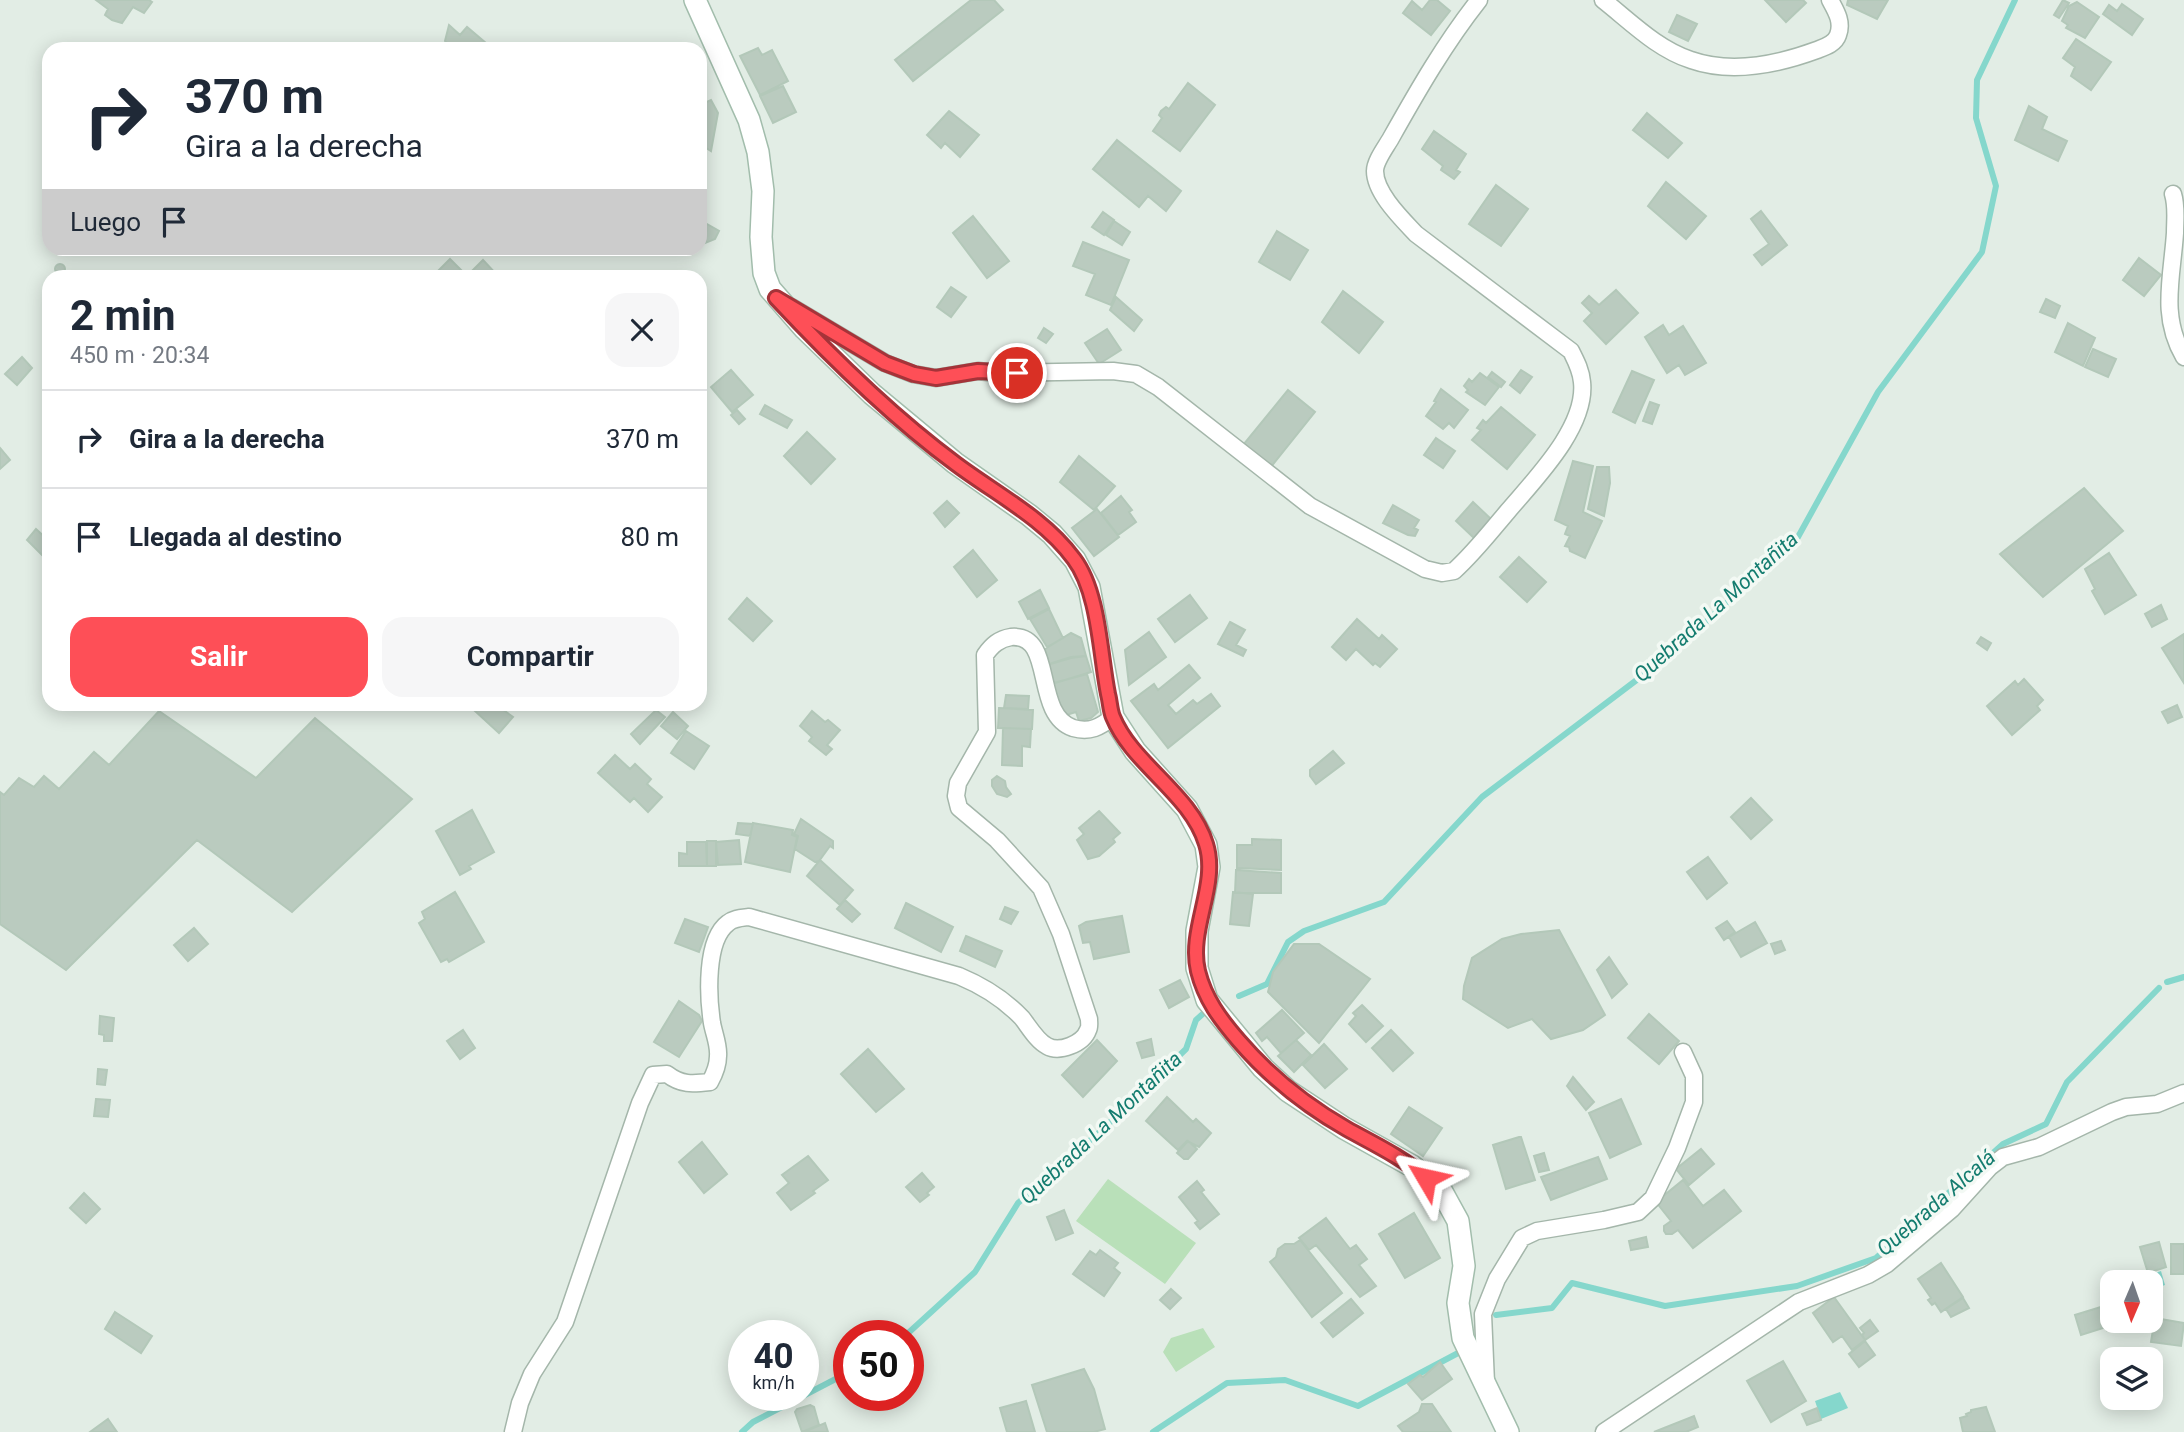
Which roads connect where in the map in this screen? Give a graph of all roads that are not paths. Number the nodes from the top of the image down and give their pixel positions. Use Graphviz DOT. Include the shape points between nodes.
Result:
graph roads {
  1 [pos="695,0"];
  2 [pos="1479,0"];
  3 [pos="1603,0"];
  4 [pos="1830,0"];
  5 [pos="2172,194"];
  6 [pos="776,298"];
  7 [pos="2184,357"];
  8 [pos="1113,718"];
  9 [pos="1683,1052"];
  10 [pos="2184,1093"];
  11 [pos="1486,1385"];
  12 [pos="513,1432"];
  13 [pos="1508,1432"];
  14 [pos="1604,1432"];
  1 -- 6 [label="main road" via="749,120 758,152 764,273"];
  2 -- 6 [label="street" via="1423,82 1374,168 1376,180 1416,234 1571,351 1583,382 1576,414 1545,467 1454,571 1425,569 1310,506 1136,374 978,371 936,378 914,374 885,363"];
  3 -- 4 [label="street" via="1674,54 1695,62 1748,66 1787,60 1838,38 1838,14"];
  5 -- 7 [label="street" via="2175,221 2168,304 2173,335"];
  6 -- 8 [label="main road" via="872,394 955,463 1029,515 1075,560 1090,587"];
  8 -- 11 [label="main road" via="1135,751 1187,809 1206,845 1209,867 1197,931 1197,968 1207,1000 1263,1069 1288,1091 1412,1166 1441,1190 1458,1221 1464,1266 1458,1303 1463,1338"];
  8 -- 12 [label="street" via="1097,729 1066,726 1045,691 1039,655 1031,644 1017,637 1001,640 985,655 987,732 958,783 956,796 958,808 997,840 1041,887 1089,1019 1084,1037 1056,1049 1044,1045 1001,1000 959,976 749,917 729,922 716,940 710,968 712,1021 719,1053 716,1070 710,1082 687,1084 667,1074 653,1075 639,1103 565,1322 532,1374"];
  9 -- 11 [label="street" via="1694,1076 1694,1102 1653,1198 1638,1212 1536,1231 1522,1238 1497,1279 1483,1314"];
  10 -- 14 [label="street" via="2157,1104 2126,1107 2039,1147 2003,1157 1952,1209 1887,1264 1799,1302"];
  11 -- 13 [label="main road"];
}
